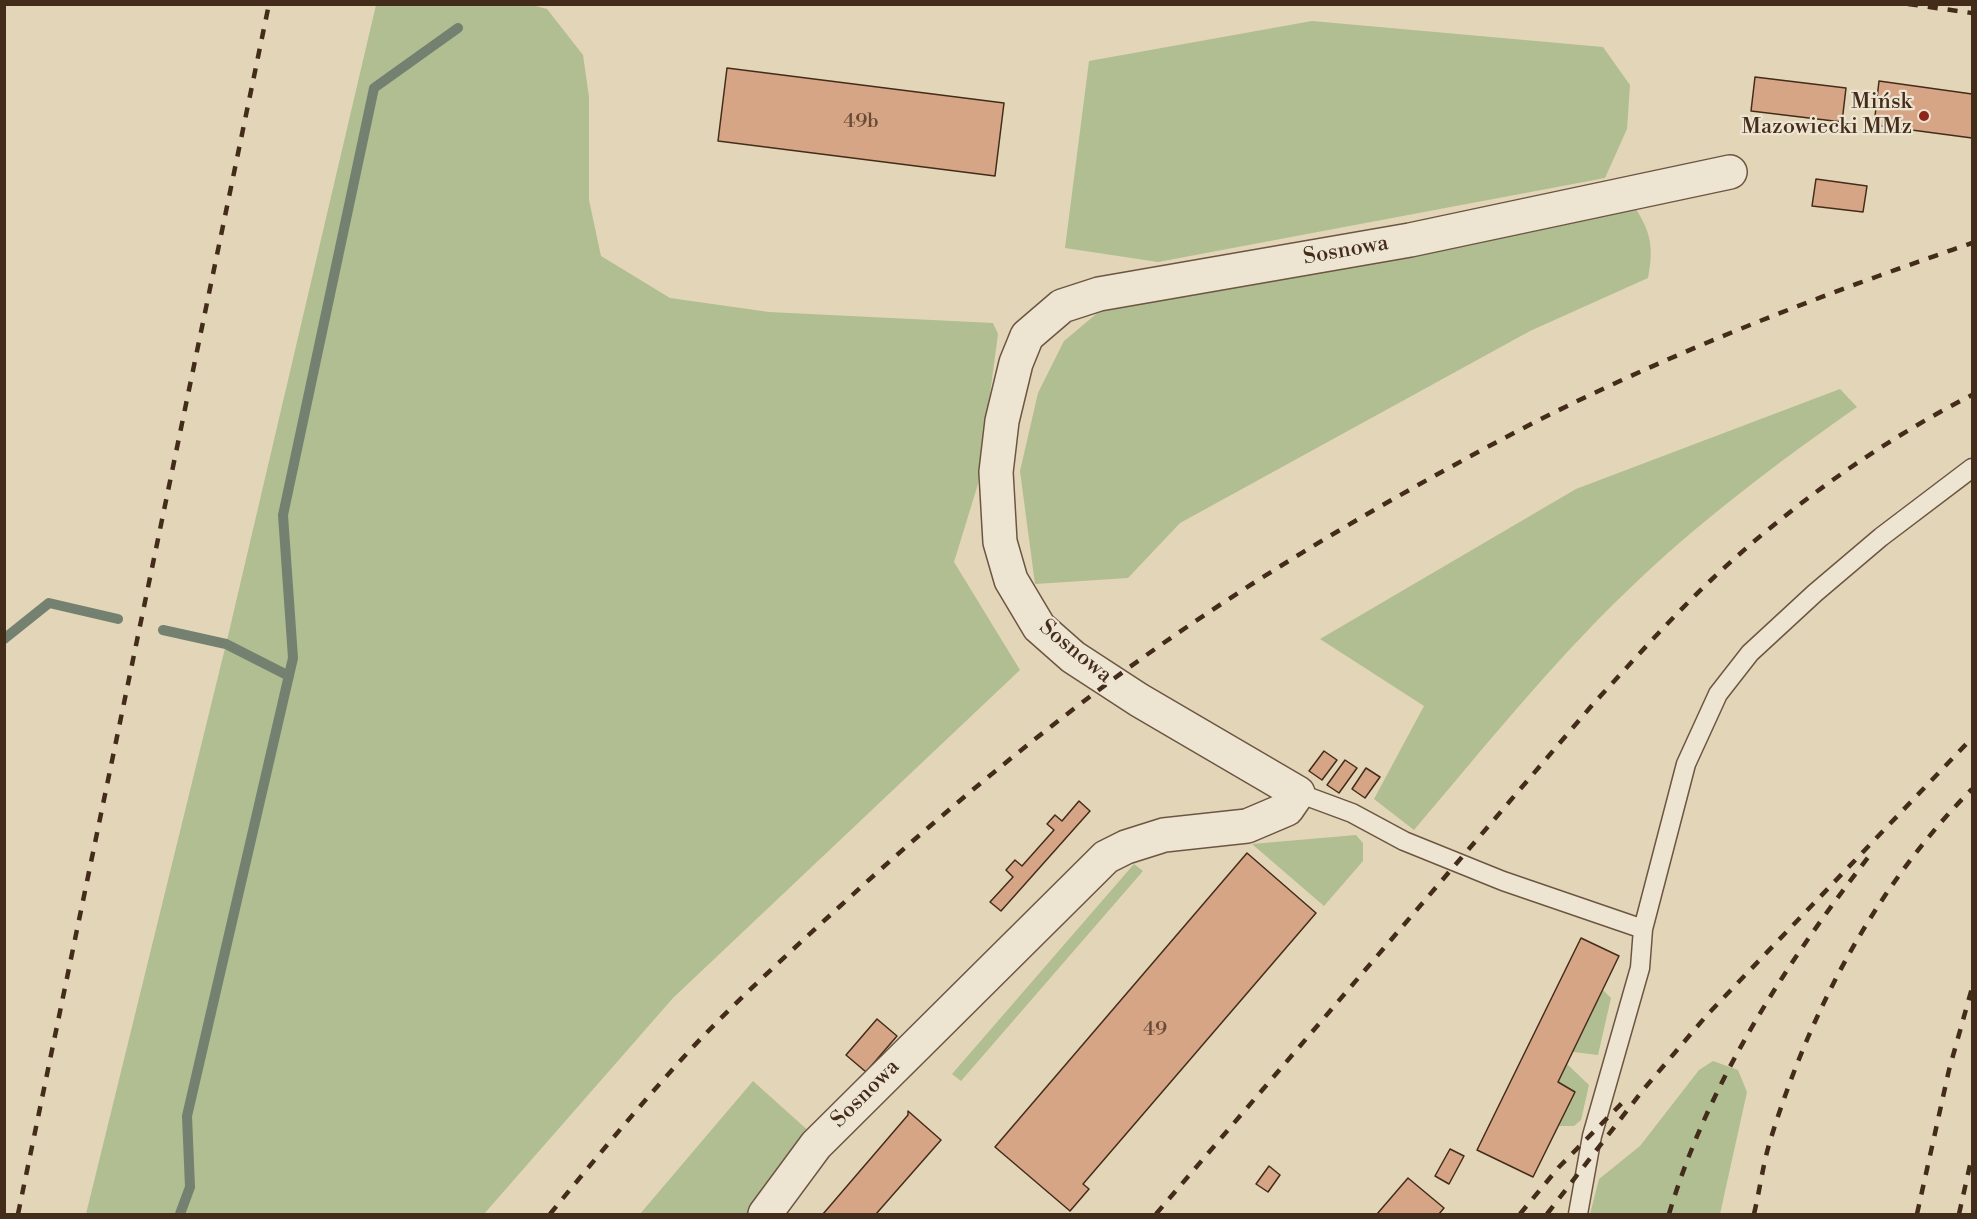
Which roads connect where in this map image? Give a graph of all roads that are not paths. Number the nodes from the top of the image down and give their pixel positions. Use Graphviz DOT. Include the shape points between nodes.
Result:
graph roads {
  1 [pos="1730,172"];
  2 [pos="1972,468"];
  3 [pos="1298,793"];
  4 [pos="1643,929"];
  5 [pos="765,1215"];
  6 [pos="1578,1215"];
  1 -- 3 [label="street, Sosnowa" via="1410,240 1099,294 1062,306 1027,336 1008,390 996,472 1000,542 1011,580 1024,605 1039,627 1073,657"];
  2 -- 4 [label="lane" via="1815,593 1750,653 1719,694 1686,764"];
  3 -- 4 [label="lane" via="1503,881"];
  3 -- 5 [label="street, Sosnowa" via="1287,809 1247,826 1164,835 1106,857 816,1145"];
  4 -- 6 [label="lane" via="1640,969 1592,1136"];
}
